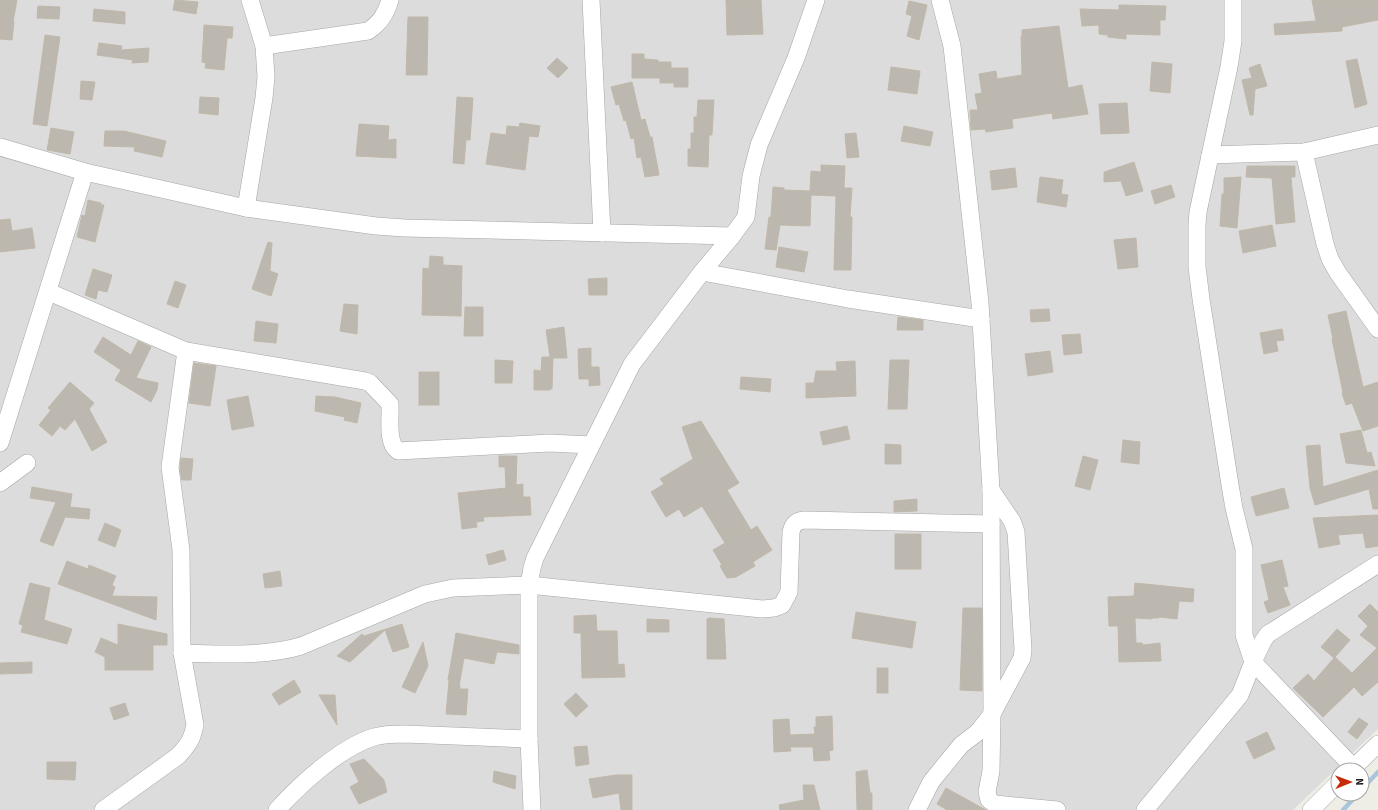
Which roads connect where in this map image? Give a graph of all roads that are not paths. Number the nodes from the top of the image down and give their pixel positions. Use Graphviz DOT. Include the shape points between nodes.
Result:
graph roads {
  1 [pos="250,0"];
  2 [pos="390,0"];
  3 [pos="592,0"];
  4 [pos="816,0"];
  5 [pos="940,0"];
  6 [pos="1233,0"];
  7 [pos="264,46"];
  8 [pos="1378,134"];
  9 [pos="0,147"];
  10 [pos="1304,152"];
  11 [pos="1210,155"];
  12 [pos="85,172"];
  13 [pos="246,208"];
  14 [pos="602,233"];
  15 [pos="732,236"];
  16 [pos="702,272"];
  17 [pos="49,292"];
  18 [pos="981,319"];
  19 [pos="1378,329"];
  20 [pos="186,350"];
  21 [pos="0,443"];
  22 [pos="591,446"];
  23 [pos="27,463"];
  24 [pos="0,483"];
  25 [pos="991,490"];
  26 [pos="991,524"];
  27 [pos="1378,564"];
  28 [pos="529,585"];
  29 [pos="182,653"];
  30 [pos="1253,662"];
  31 [pos="992,714"];
  32 [pos="529,739"];
  33 [pos="1378,744"];
  34 [pos="1346,762"];
  35 [pos="1360,762"];
  36 [pos="1330,791"];
  37 [pos="103,810"];
  38 [pos="277,810"];
  39 [pos="532,810"];
  40 [pos="917,810"];
  41 [pos="1057,810"];
  42 [pos="1145,810"];
  43 [pos="1311,810"];
  1 -- 7 [label="street"];
  2 -- 7 [label="street" via="384,18 368,31"];
  3 -- 14 [label="street"];
  4 -- 15 [label="street" via="799,51 759,145 751,176 746,217"];
  5 -- 18 [label="street" via="952,46"];
  6 -- 11 [label="street" via="1233,42"];
  7 -- 13 [label="street" via="264,98"];
  8 -- 10 [label="street"];
  9 -- 12 [label="street"];
  10 -- 11 [label="street"];
  10 -- 19 [label="street" via="1330,259"];
  11 -- 30 [label="street" via="1198,212 1197,267 1230,485 1244,549 1244,634"];
  12 -- 13 [label="street"];
  12 -- 17 [label="street"];
  13 -- 14 [label="street" via="376,226"];
  14 -- 15 [label="street"];
  15 -- 16 [label="street"];
  16 -- 18 [label="street" via="848,299"];
  16 -- 22 [label="street" via="632,364"];
  17 -- 20 [label="street"];
  17 -- 21 [label="street"];
  18 -- 25 [label="street"];
  20 -- 22 [label="street" via="370,383 390,404 391,440 398,451 549,443"];
  20 -- 29 [label="street" via="170,467 181,550"];
  22 -- 28 [label="street" via="535,558"];
  23 -- 24 [label="street"];
  25 -- 26 [label="street"];
  25 -- 31 [label="street" via="1012,521 1016,532 1023,650 1018,668"];
  26 -- 28 [label="street" via="797,521 791,532 789,592 782,605 774,608 762,609"];
  26 -- 31 [label="street"];
  27 -- 30 [label="street" via="1268,634"];
  28 -- 29 [label="street" via="453,588 425,594 288,650 226,654"];
  28 -- 32 [label="street"];
  29 -- 37 [label="street" via="195,725 193,736 178,756"];
  30 -- 34 [label="street"];
  30 -- 42 [label="street" via="1240,694"];
  31 -- 40 [label="street" via="978,732 961,745 931,782"];
  31 -- 41 [label="street" via="991,771 987,792 989,800 995,804"];
  32 -- 38 [label="street" via="405,734 374,737 359,743 322,767"];
  32 -- 39 [label="street"];
  33 -- 35 [label="street"];
  36 -- 43 [label="street"];
}
